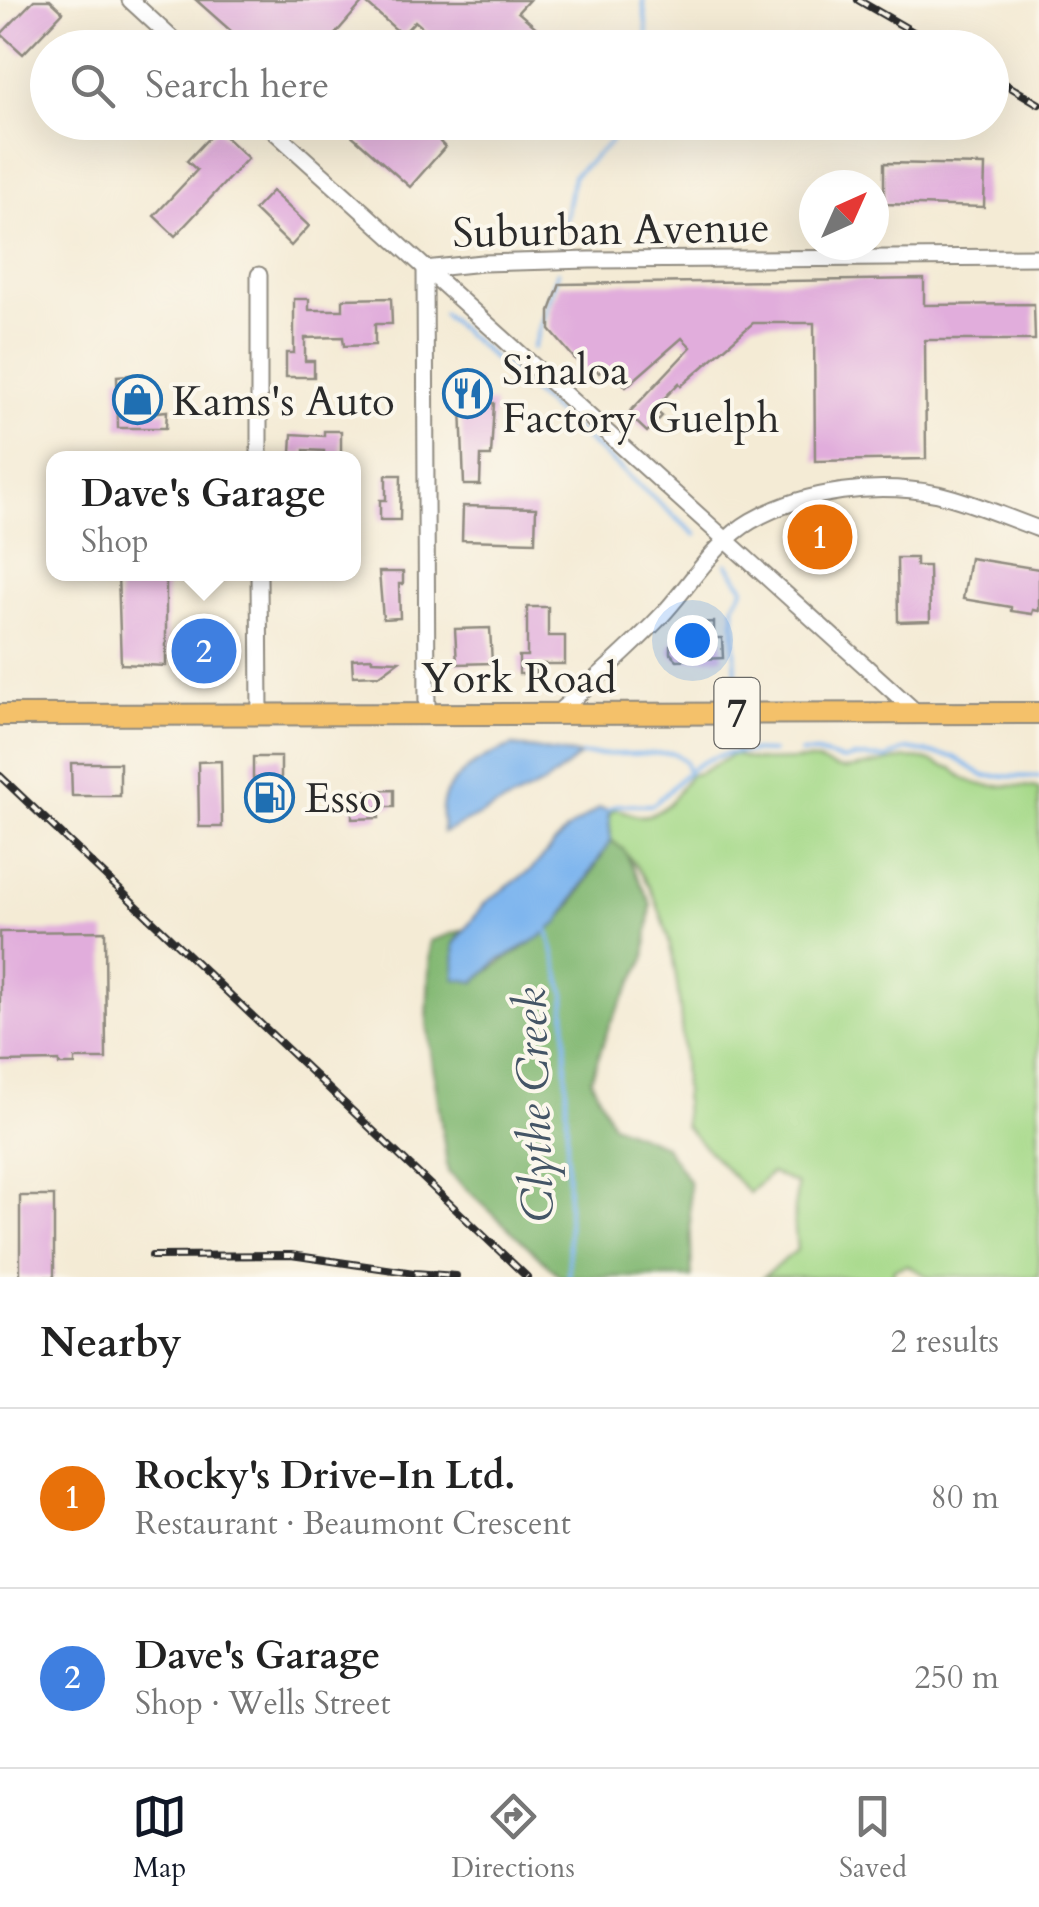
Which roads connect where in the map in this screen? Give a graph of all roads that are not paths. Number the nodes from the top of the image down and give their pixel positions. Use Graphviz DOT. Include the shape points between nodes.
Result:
graph roads {
  1 [pos="130,0"];
  2 [pos="162,30"];
  3 [pos="284,140"];
  4 [pos="1039,256"];
  5 [pos="425,268"];
  6 [pos="260,275"];
  7 [pos="260,451"];
  8 [pos="1039,529"];
  9 [pos="727,540"];
  10 [pos="260,581"];
  11 [pos="260,713"];
  12 [pos="918,713"];
  13 [pos="1039,713"];
  14 [pos="426,714"];
  15 [pos="556,714"];
  16 [pos="0,715"];
  1 -- 2 [label="street"];
  3 -- 5 [label="street"];
  4 -- 5 [label="street, Suburban Avenue"];
  5 -- 9 [label="street"];
  5 -- 14 [label="street"];
  6 -- 7 [label="street"];
  8 -- 9 [label="street" via="944,496 888,489 803,501 751,521"];
  9 -- 12 [label="street"];
  9 -- 15 [label="street" via="636,642"];
  10 -- 11 [label="street"];
  11 -- 14 [label="main road, York Road / 7"];
  11 -- 16 [label="main road, York Road / 7"];
  12 -- 13 [label="main road, York Road / 7"];
  12 -- 15 [label="main road, York Road / 7"];
  14 -- 15 [label="main road, York Road / 7"];
}
